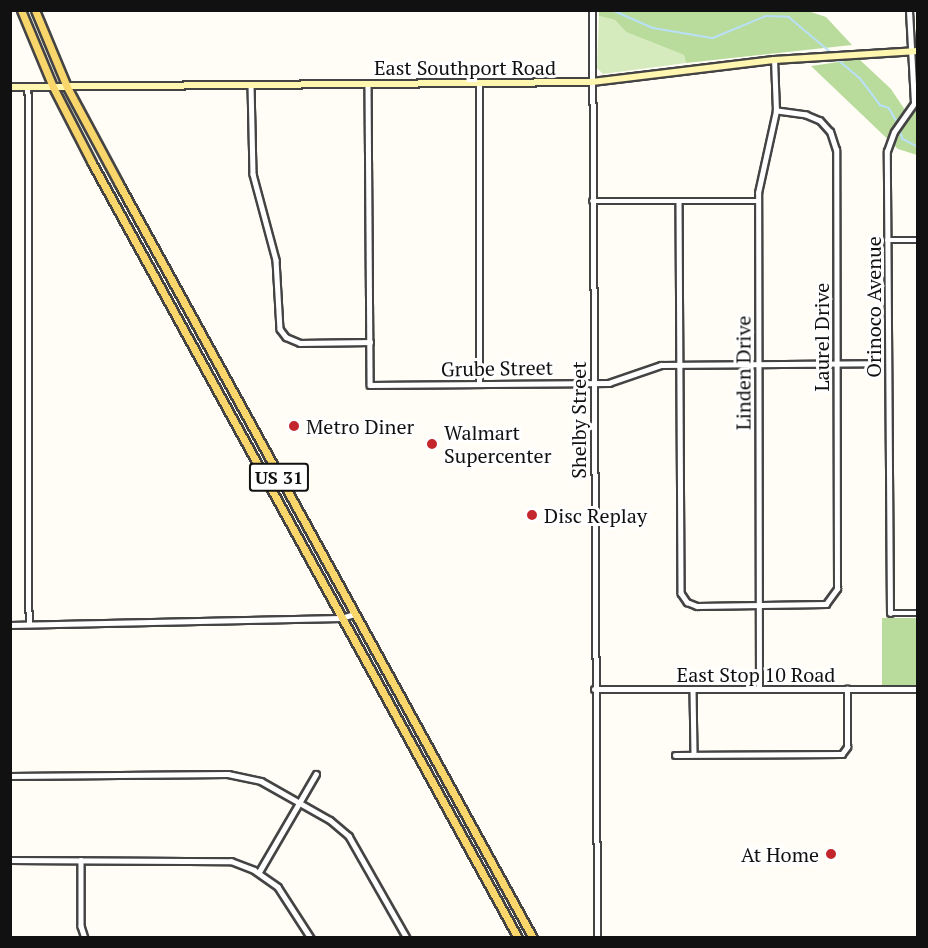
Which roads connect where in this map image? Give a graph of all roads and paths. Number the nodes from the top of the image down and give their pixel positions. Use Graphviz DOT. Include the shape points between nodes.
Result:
graph roads {
  1 [pos="21,10"];
  2 [pos="35,10"];
  3 [pos="909,10"];
  4 [pos="592,13"];
  5 [pos="914,51"];
  6 [pos="774,60"];
  7 [pos="915,80"];
  8 [pos="592,82"];
  9 [pos="479,83"];
  10 [pos="368,84"];
  11 [pos="251,85"];
  12 [pos="10,87"];
  13 [pos="28,87"];
  14 [pos="53,87"];
  15 [pos="67,87"];
  16 [pos="776,111"];
  17 [pos="894,132"];
  18 [pos="592,201"];
  19 [pos="679,201"];
  20 [pos="758,201"];
  21 [pos="887,240"];
  22 [pos="918,240"];
  23 [pos="370,342"];
  24 [pos="873,363"];
  25 [pos="680,364"];
  26 [pos="758,364"];
  27 [pos="836,364"];
  28 [pos="593,382"];
  29 [pos="479,384"];
  30 [pos="759,606"];
  31 [pos="890,613"];
  32 [pos="918,613"];
  33 [pos="355,614"];
  34 [pos="341,618"];
  35 [pos="28,624"];
  36 [pos="10,625"];
  37 [pos="594,689"];
  38 [pos="693,689"];
  39 [pos="759,689"];
  40 [pos="847,689"];
  41 [pos="918,689"];
  42 [pos="694,754"];
  43 [pos="675,755"];
  44 [pos="316,774"];
  45 [pos="10,776"];
  46 [pos="299,803"];
  47 [pos="10,860"];
  48 [pos="81,860"];
  49 [pos="259,872"];
  50 [pos="85,938"];
  51 [pos="311,938"];
  52 [pos="407,938"];
  53 [pos="518,938"];
  54 [pos="533,938"];
  55 [pos="597,938"];
  1 -- 14 [label="main road, US 31"];
  2 -- 15 [label="main road, US 31"];
  3 -- 5 [label="street, Orinoco Avenue"];
  4 -- 8 [label="street, Shelby Street"];
  5 -- 6 [label="main road, East Southport Road"];
  5 -- 7 [label="street, Orinoco Avenue"];
  6 -- 8 [label="main road, East Southport Road"];
  6 -- 16 [label="street, Linden Drive"];
  7 -- 17 [label="street, Orinoco Avenue" via="908,117"];
  8 -- 9 [label="main road, East Southport Road"];
  8 -- 18 [label="street, Shelby Street"];
  9 -- 10 [label="main road, East Southport Road"];
  9 -- 29 [label="street"];
  10 -- 11 [label="main road, East Southport Road"];
  10 -- 23 [label="street"];
  11 -- 15 [label="main road, East Southport Road"];
  11 -- 23 [label="street" via="254,179 276,260 280,329 286,337 300,343"];
  12 -- 13 [label="main road, East Southport Road"];
  13 -- 14 [label="main road, East Southport Road"];
  13 -- 35 [label="street"];
  14 -- 15 [label="main road, East Southport Road"];
  14 -- 34 [label="main road, US 31"];
  15 -- 33 [label="main road, US 31"];
  16 -- 20 [label="street, Linden Drive" via="759,175"];
  16 -- 27 [label="street, Laurel Drive" via="813,118 828,130 835,145"];
  17 -- 21 [label="street, Orinoco Avenue" via="886,151"];
  18 -- 19 [label="street"];
  18 -- 28 [label="street, Shelby Street"];
  19 -- 20 [label="street"];
  19 -- 25 [label="street"];
  20 -- 26 [label="street, Linden Drive"];
  21 -- 22 [label="street"];
  21 -- 31 [label="street, Orinoco Avenue"];
  23 -- 29 [label="street, Grube Street" via="370,385"];
  24 -- 27 [label="street, Grube Street"];
  25 -- 26 [label="street, Grube Street"];
  25 -- 28 [label="street, Grube Street" via="654,366 616,382"];
  25 -- 30 [label="street" via="680,589 685,600 697,606"];
  26 -- 27 [label="street, Grube Street"];
  26 -- 30 [label="street, Linden Drive"];
  27 -- 30 [label="street, Laurel Drive" via="837,589 831,601 822,605"];
  28 -- 29 [label="street, Grube Street"];
  28 -- 37 [label="street, Shelby Street"];
  30 -- 39 [label="street, Linden Drive"];
  31 -- 32 [label="street"];
  33 -- 34 [label="street"];
  33 -- 54 [label="main road, US 31"];
  34 -- 35 [label="street"];
  34 -- 53 [label="main road, US 31"];
  35 -- 36 [label="street"];
  37 -- 38 [label="street, East Stop 10 Road"];
  37 -- 55 [label="street, Shelby Street"];
  38 -- 39 [label="street, East Stop 10 Road"];
  38 -- 42 [label="street"];
  39 -- 40 [label="street, East Stop 10 Road"];
  40 -- 41 [label="street, East Stop 10 Road"];
  40 -- 42 [label="street" via="847,747 842,754"];
  42 -- 43 [label="street"];
  44 -- 46 [label="street"];
  45 -- 46 [label="street" via="233,774 261,781"];
  46 -- 49 [label="street"];
  46 -- 52 [label="street" via="334,823 354,842"];
  47 -- 48 [label="street"];
  48 -- 49 [label="street" via="214,859"];
  48 -- 50 [label="street" via="81,926"];
  49 -- 51 [label="street" via="285,895"];
}
